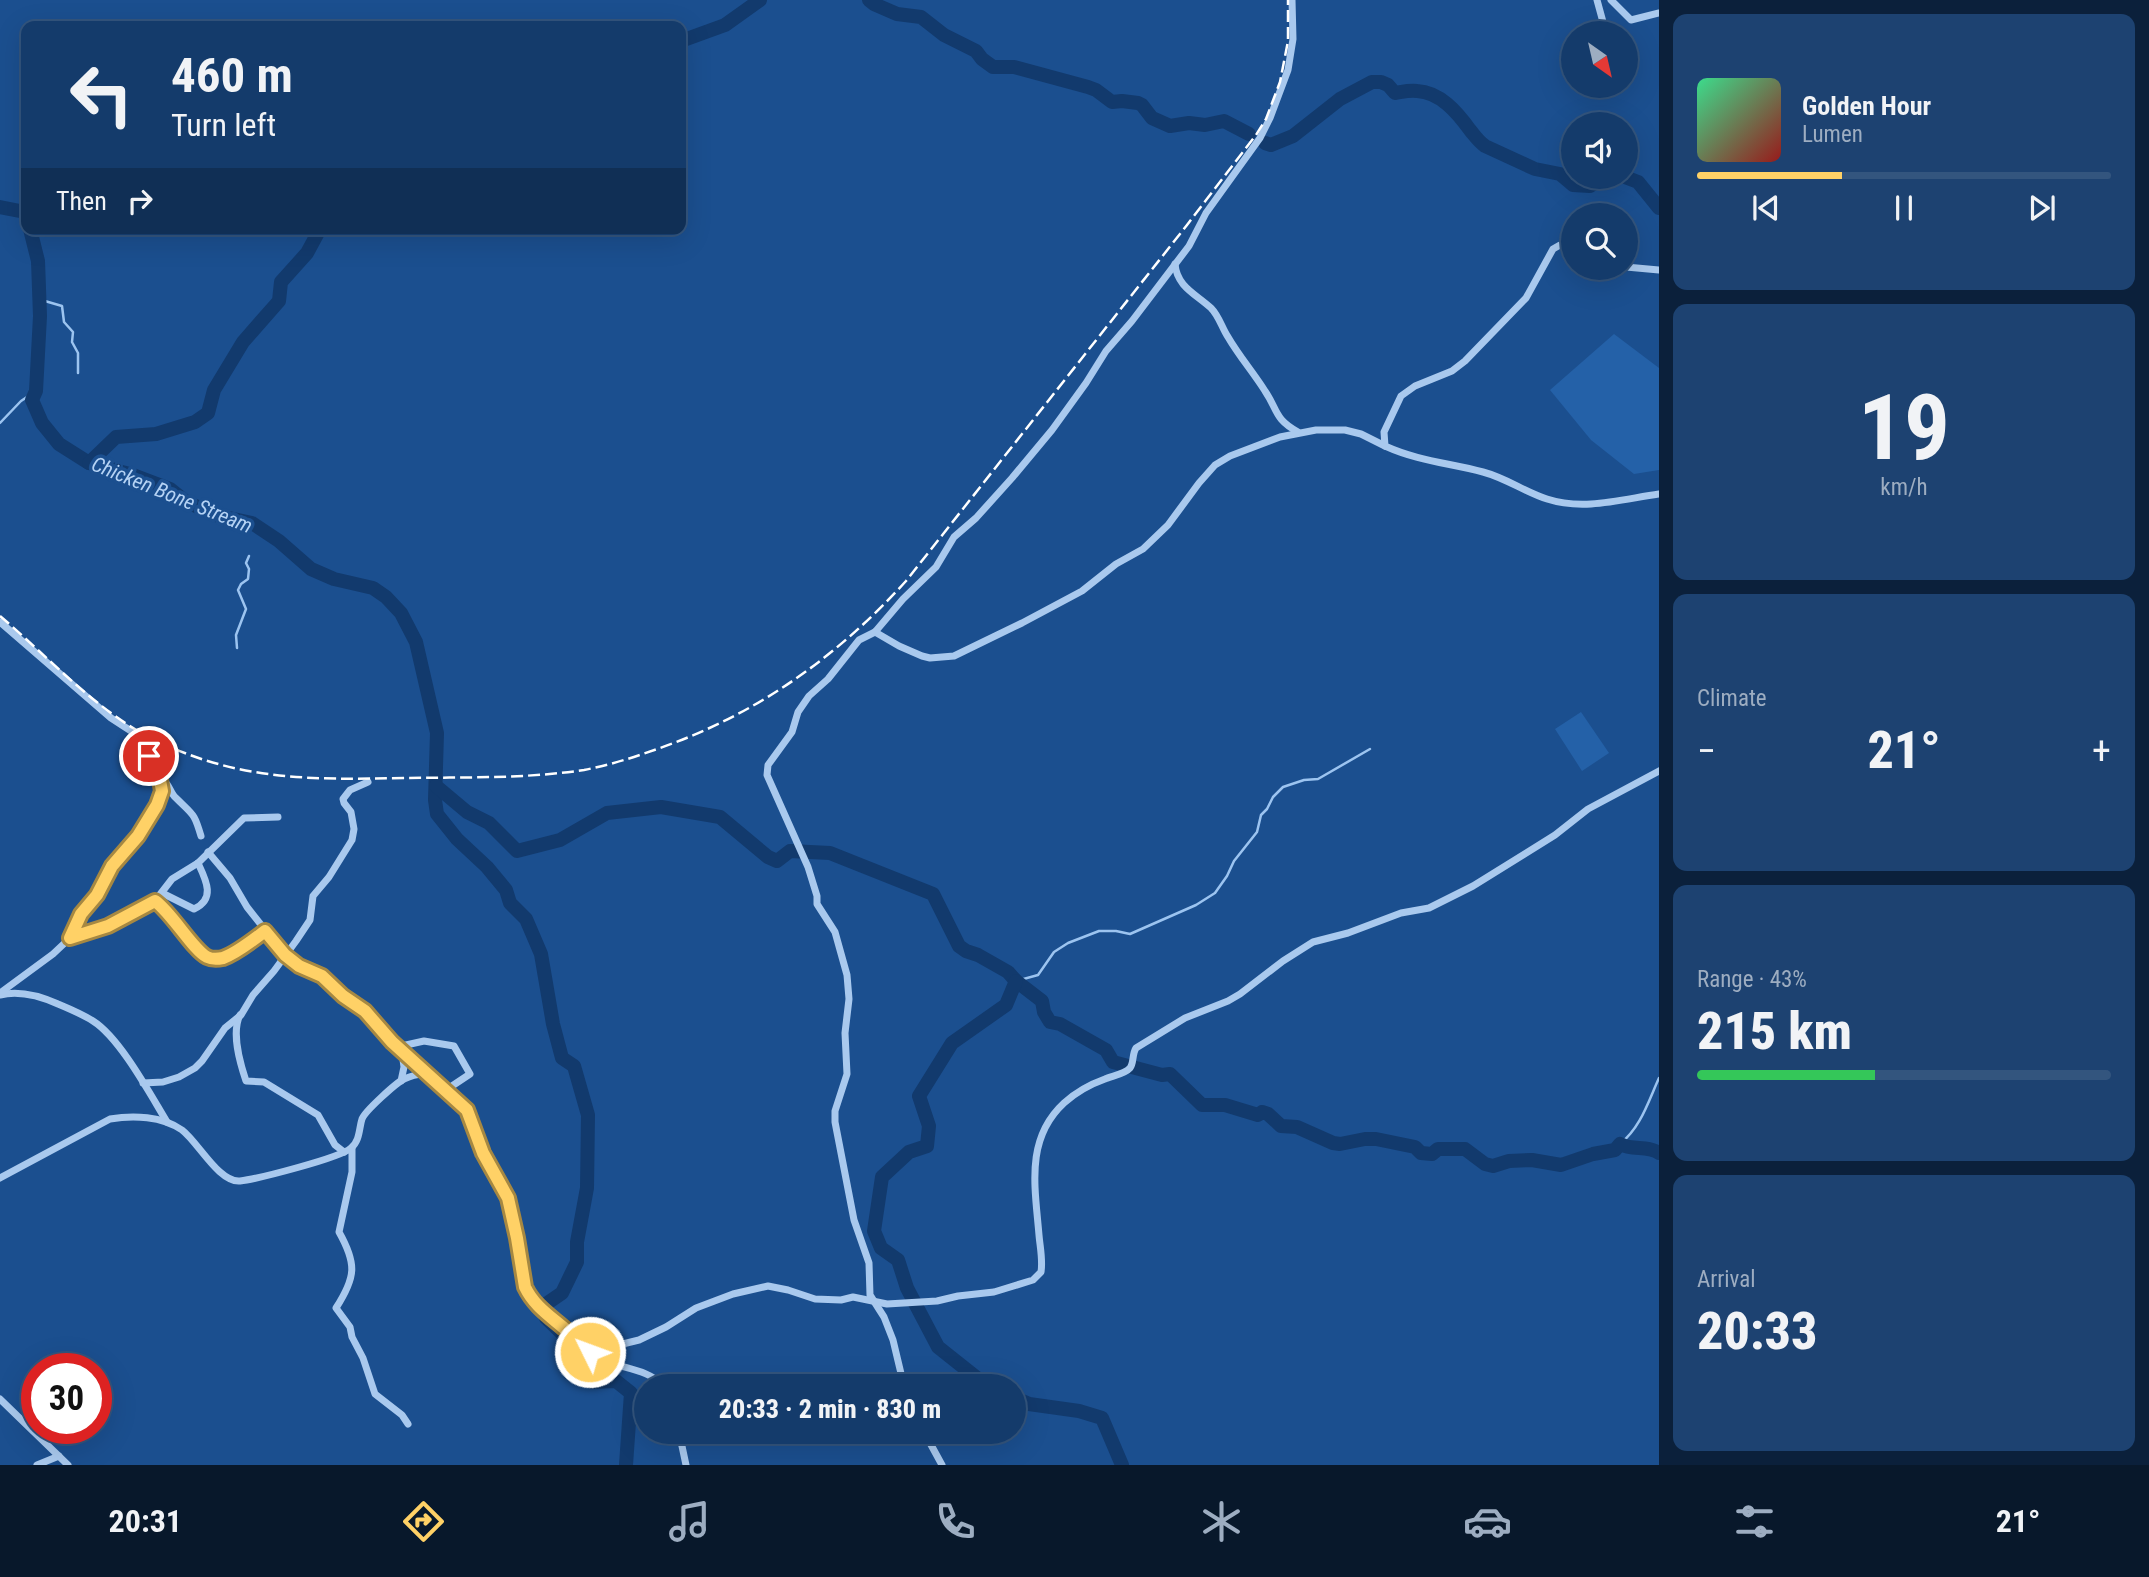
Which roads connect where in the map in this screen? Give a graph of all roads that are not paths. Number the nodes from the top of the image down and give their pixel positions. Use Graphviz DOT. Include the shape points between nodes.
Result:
graph roads {
  1 [pos="1292,0"];
  2 [pos="1597,0"];
  3 [pos="1611,0"];
  4 [pos="1659,13"];
  5 [pos="1603,21"];
  6 [pos="1561,245"];
  7 [pos="1175,264"];
  8 [pos="1638,268"];
  9 [pos="1659,270"];
  10 [pos="1298,432"];
  11 [pos="1385,446"];
  12 [pos="1659,494"];
  13 [pos="0,622"];
  14 [pos="874,632"];
  15 [pos="1659,771"];
  16 [pos="368,782"];
  17 [pos="167,783"];
  18 [pos="278,817"];
  19 [pos="201,836"];
  20 [pos="208,852"];
  21 [pos="198,863"];
  22 [pos="162,893"];
  23 [pos="155,901"];
  24 [pos="265,931"];
  25 [pos="70,938"];
  26 [pos="285,955"];
  27 [pos="0,994"];
  28 [pos="241,1015"];
  29 [pos="400,1049"];
  30 [pos="428,1075"];
  31 [pos="401,1081"];
  32 [pos="143,1083"];
  33 [pos="446,1090"];
  34 [pos="168,1123"];
  35 [pos="352,1148"];
  36 [pos="344,1152"];
  37 [pos="0,1178"];
  38 [pos="874,1303"];
  39 [pos="590,1352"];
  40 [pos="645,1374"];
  41 [pos="901,1374"];
  42 [pos="0,1399"];
  43 [pos="408,1424"];
  44 [pos="681,1444"];
  45 [pos="931,1444"];
  46 [pos="59,1456"];
  47 [pos="37,1465"];
  48 [pos="68,1465"];
  49 [pos="685,1465"];
  50 [pos="942,1465"];
  1 -- 7 [label="street" via="1293,39 1270,118"];
  2 -- 5 [label="street"];
  3 -- 4 [label="street" via="1631,20"];
  6 -- 11 [label="street" via="1553,249 1526,298 1458,366 1401,396 1384,432"];
  7 -- 10 [label="street" via="1176,275 1217,315 1281,421"];
  7 -- 14 [label="street" via="1106,351 1052,430 954,537 936,567"];
  8 -- 9 [label="street"];
  10 -- 11 [label="street" via="1345,430"];
  10 -- 14 [label="street" via="1215,465 1143,549 1082,591 954,656 922,656"];
  11 -- 12 [label="street" via="1410,457 1496,475 1558,502 1593,503"];
  13 -- 25 [label="street" via="131,731 160,780 162,791 149,818 112,866"];
  14 -- 38 [label="street" via="859,640 809,696 792,732 768,765 767,775 808,867 817,904 835,932 847,975 847,1074 835,1122 854,1220 869,1263"];
  15 -- 38 [label="street" via="1588,809 1555,835 1429,908 1312,942 1240,994 1185,1018 1136,1048 1128,1070 1072,1096 1052,1114 1037,1144 1042,1267 1038,1277 994,1292 937,1301"];
  16 -- 26 [label="street" via="354,787 343,799 351,812 352,840 313,897 310,920"];
  17 -- 19 [label="street" via="198,821"];
  18 -- 20 [label="street" via="244,818"];
  20 -- 21 [label="street"];
  20 -- 24 [label="street"];
  21 -- 22 [label="street" via="172,878"];
  21 -- 22 [label="street" via="208,889 202,905 191,908"];
  22 -- 23 [label="street"];
  23 -- 24 [label="street" via="207,957 226,957"];
  23 -- 25 [label="street" via="108,926"];
  24 -- 26 [label="street"];
  25 -- 27 [label="street"];
  26 -- 28 [label="street"];
  26 -- 29 [label="street" via="322,976 365,1011"];
  27 -- 32 [label="street" via="37,996 95,1022"];
  28 -- 32 [label="street" via="188,1073"];
  28 -- 36 [label="street" via="237,1040 246,1082 262,1081 318,1115"];
  29 -- 30 [label="street"];
  29 -- 31 [label="street"];
  29 -- 33 [label="street" via="424,1041 454,1046 470,1074"];
  30 -- 31 [label="street"];
  30 -- 33 [label="street"];
  31 -- 35 [label="street" via="367,1110"];
  32 -- 34 [label="street"];
  33 -- 39 [label="street" via="467,1110 483,1153 508,1198 528,1294"];
  34 -- 36 [label="street" via="190,1137 232,1181"];
  34 -- 37 [label="street" via="110,1119"];
  35 -- 36 [label="street"];
  35 -- 43 [label="street" via="352,1172 339,1232 350,1252 353,1271 336,1308 350,1327 375,1394"];
  38 -- 39 [label="street" via="853,1297 815,1299 768,1286 696,1308 639,1340"];
  38 -- 41 [label="street" via="893,1340"];
  39 -- 40 [label="street"];
  42 -- 46 [label="street"];
  44 -- 49 [label="street"];
  45 -- 50 [label="street"];
  46 -- 47 [label="street"];
  46 -- 48 [label="street"];
}
